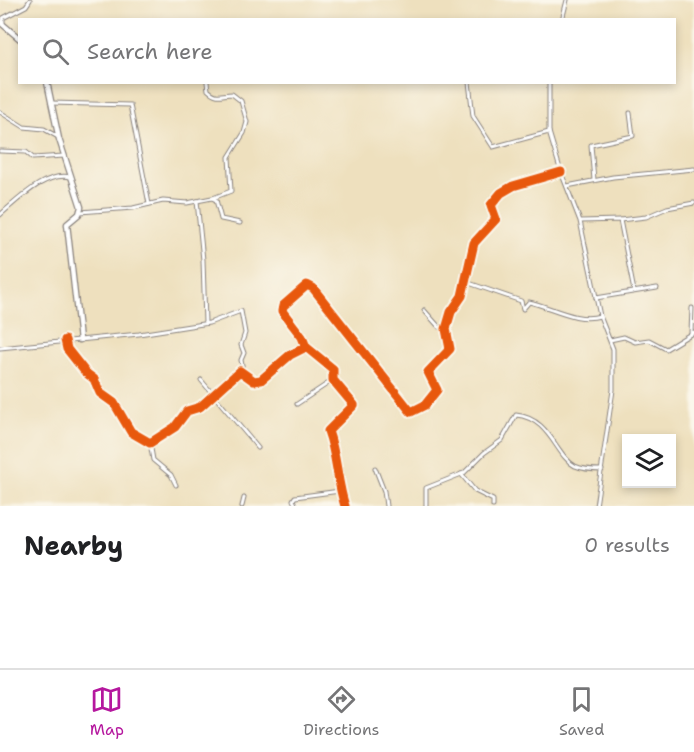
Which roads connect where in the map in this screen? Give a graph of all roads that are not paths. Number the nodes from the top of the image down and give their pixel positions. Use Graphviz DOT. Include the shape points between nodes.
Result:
graph roads {
  1 [pos="30,0"];
  2 [pos="567,0"];
  3 [pos="562,18"];
  4 [pos="2,23"];
  5 [pos="18,37"];
  6 [pos="47,84"];
  7 [pos="207,84"];
  8 [pos="469,84"];
  9 [pos="549,84"];
  10 [pos="50,103"];
  11 [pos="0,112"];
  12 [pos="630,113"];
  13 [pos="549,132"];
  14 [pos="59,138"];
  15 [pos="0,151"];
  16 [pos="64,156"];
  17 [pos="694,169"];
  18 [pos="561,172"];
  19 [pos="71,177"];
  20 [pos="594,180"];
  21 [pos="567,186"];
  22 [pos="213,198"];
  23 [pos="196,201"];
  24 [pos="694,203"];
  25 [pos="149,204"];
  26 [pos="80,212"];
  27 [pos="0,215"];
  28 [pos="620,220"];
  29 [pos="580,221"];
  30 [pos="240,223"];
  31 [pos="466,282"];
  32 [pos="657,288"];
  33 [pos="634,291"];
  34 [pos="597,298"];
  35 [pos="521,301"];
  36 [pos="529,302"];
  37 [pos="692,308"];
  38 [pos="424,310"];
  39 [pos="600,316"];
  40 [pos="205,323"];
  41 [pos="446,329"];
  42 [pos="692,332"];
  43 [pos="64,340"];
  44 [pos="80,340"];
  45 [pos="610,340"];
  46 [pos="306,347"];
  47 [pos="0,348"];
  48 [pos="243,370"];
  49 [pos="201,380"];
  50 [pos="333,380"];
  51 [pos="213,392"];
  52 [pos="297,404"];
  53 [pos="150,443"];
  54 [pos="258,448"];
  55 [pos="375,468"];
  56 [pos="602,470"];
  57 [pos="461,474"];
  58 [pos="176,485"];
  59 [pos="340,491"];
  60 [pos="244,498"];
  61 [pos="242,506"];
  62 [pos="296,506"];
  63 [pos="345,506"];
  64 [pos="386,506"];
  65 [pos="426,506"];
  66 [pos="493,506"];
  67 [pos="596,506"];
  1 -- 4 [label="street" via="3,18"];
  2 -- 3 [label="street"];
  4 -- 5 [label="street"];
  6 -- 10 [label="street"];
  7 -- 22 [label="street" via="208,90 217,96 232,94 241,101 247,122 229,157 231,191"];
  8 -- 13 [label="street" via="474,116 492,147"];
  9 -- 13 [label="street"];
  10 -- 14 [label="street"];
  10 -- 25 [label="street" via="130,105"];
  11 -- 14 [label="street" via="24,127 44,129"];
  12 -- 20 [label="street" via="633,136 591,144"];
  13 -- 18 [label="street"];
  14 -- 16 [label="street"];
  15 -- 16 [label="street" via="26,153 33,158"];
  16 -- 19 [label="street"];
  17 -- 20 [label="street"];
  18 -- 21 [label="street"];
  18 -- 31 [label="street" via="513,186 491,205 496,219 474,243"];
  19 -- 26 [label="street"];
  19 -- 27 [label="street" via="43,182"];
  20 -- 21 [label="street"];
  21 -- 29 [label="street"];
  22 -- 23 [label="street"];
  22 -- 30 [label="street" via="221,219"];
  23 -- 25 [label="street"];
  23 -- 40 [label="street"];
  24 -- 28 [label="street"];
  25 -- 26 [label="street"];
  26 -- 44 [label="street" via="67,224"];
  28 -- 29 [label="street"];
  28 -- 33 [label="street"];
  29 -- 34 [label="street"];
  31 -- 35 [label="street"];
  31 -- 41 [label="street"];
  32 -- 33 [label="street"];
  33 -- 34 [label="street"];
  34 -- 39 [label="street"];
  35 -- 36 [label="street"];
  35 -- 36 [label="street" via="523,309"];
  36 -- 39 [label="street" via="581,318"];
  37 -- 42 [label="street"];
  38 -- 41 [label="street" via="439,327"];
  39 -- 45 [label="street"];
  40 -- 44 [label="street"];
  40 -- 48 [label="street" via="242,311"];
  41 -- 46 [label="street" via="450,349 428,372 437,390 412,413 307,285 282,306"];
  42 -- 45 [label="street" via="666,349 647,340"];
  43 -- 44 [label="street"];
  43 -- 47 [label="street"];
  43 -- 53 [label="street" via="67,350 94,379 100,393 114,403 131,432"];
  45 -- 56 [label="street" via="613,390"];
  46 -- 48 [label="street" via="290,355 261,380 254,381"];
  46 -- 50 [label="street" via="333,369"];
  48 -- 51 [label="street"];
  49 -- 51 [label="street"];
  50 -- 52 [label="street"];
  50 -- 59 [label="street" via="354,405 328,431"];
  51 -- 53 [label="street" via="200,407 185,412 175,427"];
  51 -- 54 [label="street"];
  53 -- 58 [label="street" via="153,460 171,475"];
  55 -- 64 [label="street"];
  56 -- 57 [label="street" via="573,465 544,428 519,415 502,440"];
  56 -- 67 [label="street"];
  57 -- 65 [label="street" via="426,488"];
  57 -- 66 [label="street" via="475,491 493,500"];
  59 -- 62 [label="street" via="295,497"];
  59 -- 63 [label="street"];
  60 -- 61 [label="street"];
}
